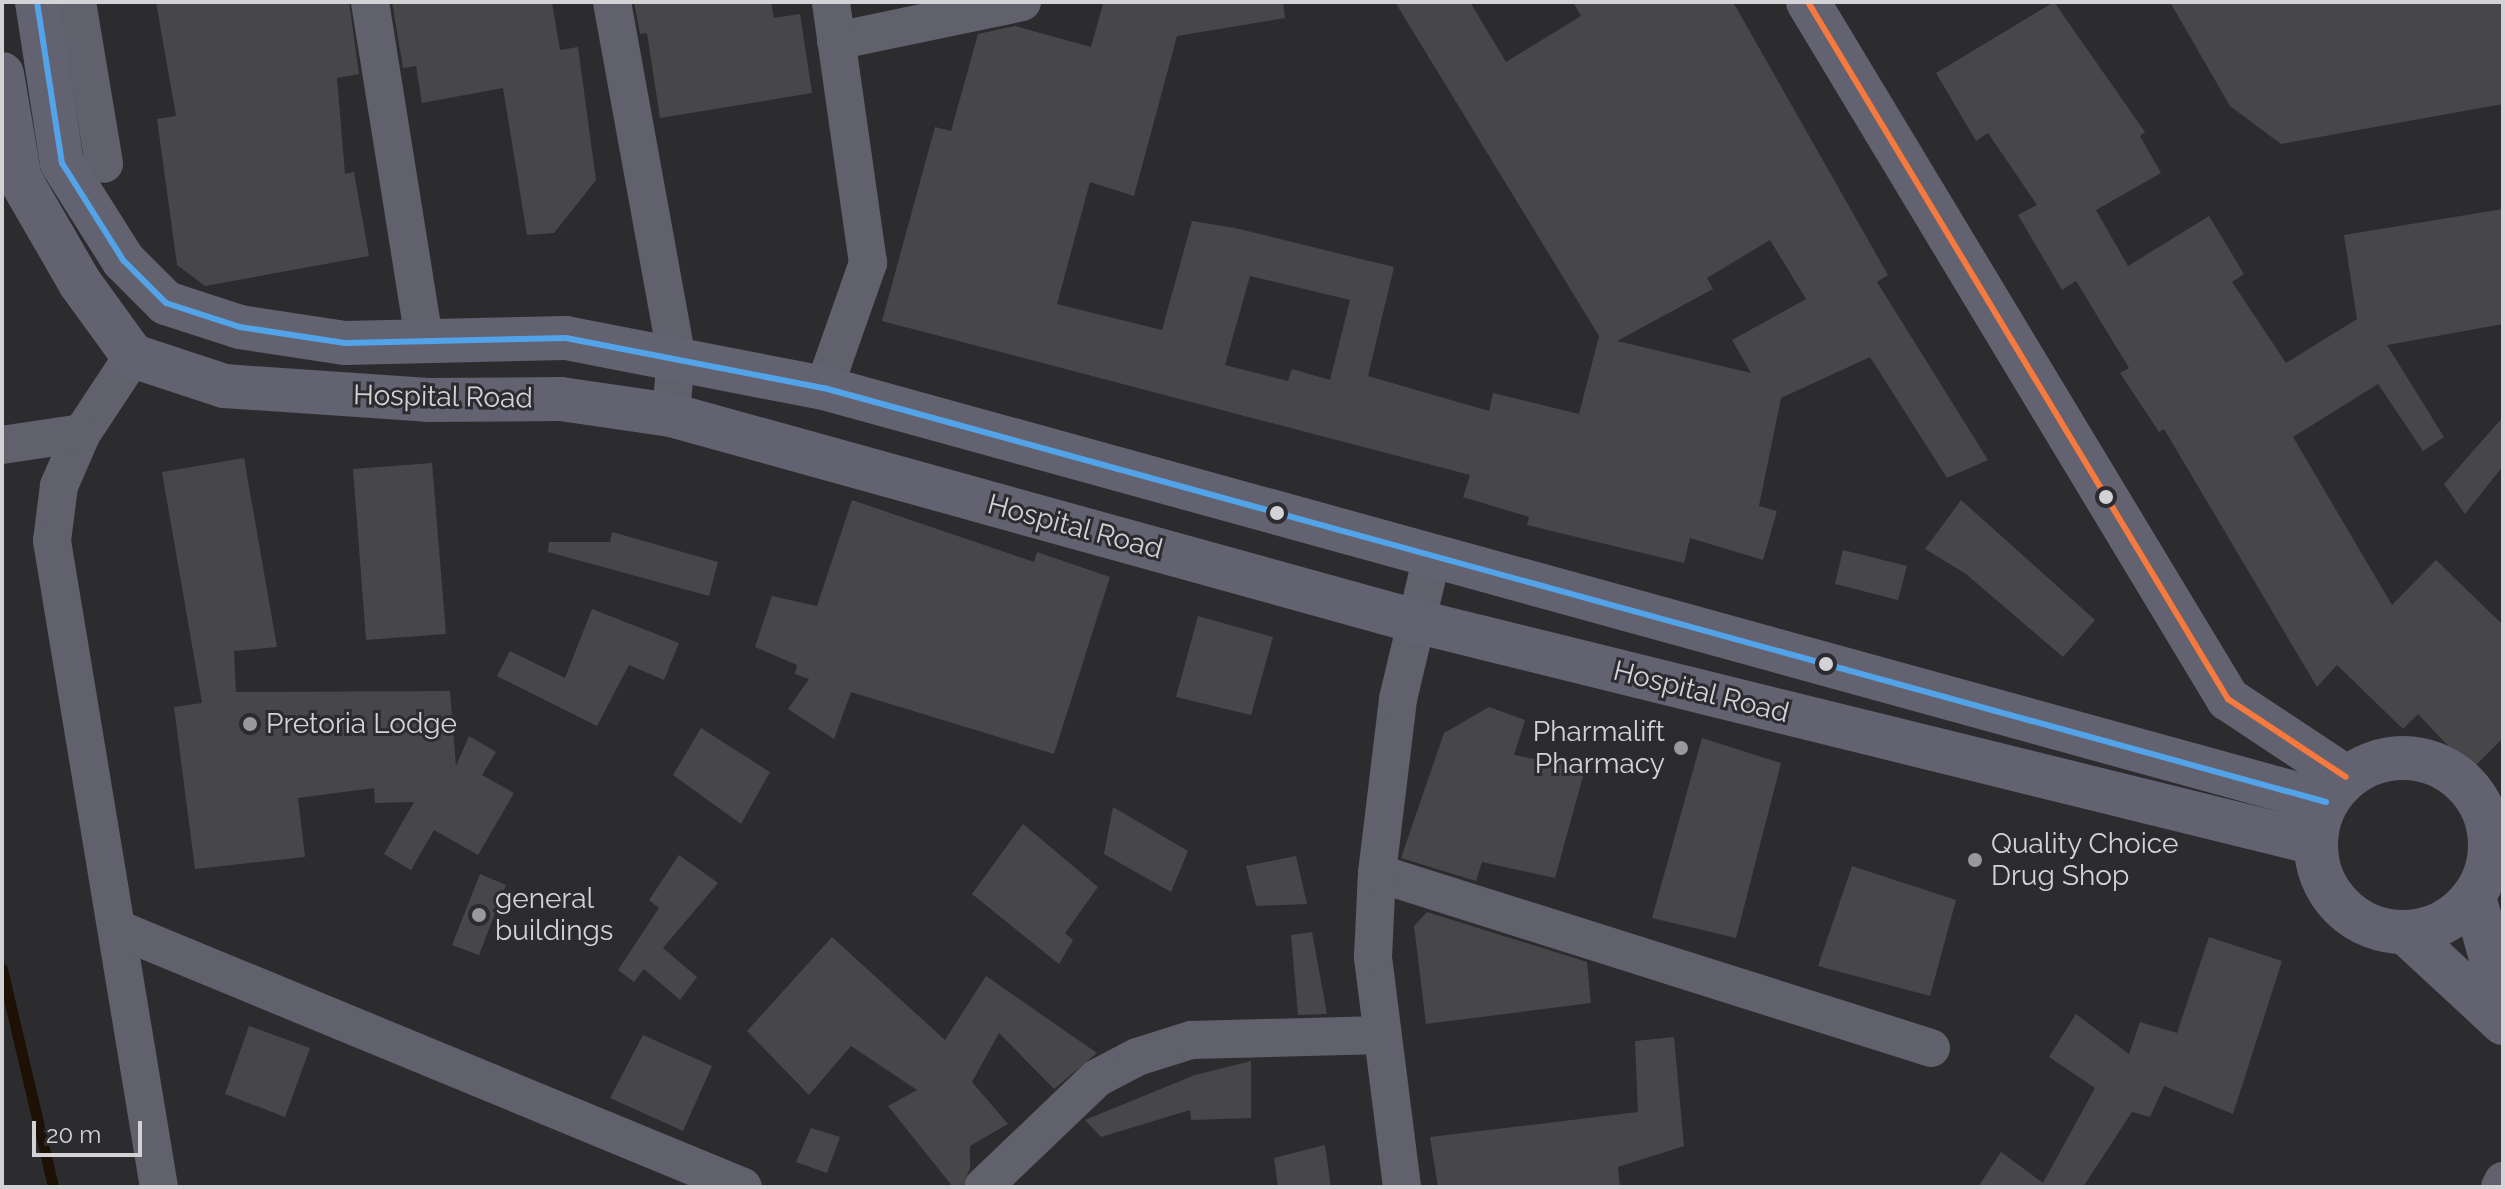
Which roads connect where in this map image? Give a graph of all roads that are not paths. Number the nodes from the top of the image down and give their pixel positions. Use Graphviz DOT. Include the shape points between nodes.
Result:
graph roads {
  1 [pos="37,2"];
  2 [pos="77,2"];
  3 [pos="370,2"];
  4 [pos="612,2"];
  5 [pos="831,2"];
  6 [pos="1022,2"];
  7 [pos="1808,2"];
  8 [pos="836,41"];
  9 [pos="2,74"];
  10 [pos="104,164"];
  11 [pos="424,340"];
  12 [pos="676,355"];
  13 [pos="133,356"];
  14 [pos="824,388"];
  15 [pos="671,415"];
  16 [pos="82,433"];
  17 [pos="2,445"];
  18 [pos="1431,561"];
  19 [pos="1415,621"];
  20 [pos="2329,807"];
  21 [pos="2496,813"];
  22 [pos="1377,873"];
  23 [pos="2474,897"];
  24 [pos="118,929"];
  25 [pos="2407,934"];
  26 [pos="2503,1001"];
  27 [pos="2503,1023"];
  28 [pos="1382,1035"];
  29 [pos="1931,1048"];
  30 [pos="2503,1181"];
  31 [pos="159,1187"];
  32 [pos="743,1187"];
  33 [pos="983,1187"];
  34 [pos="1402,1187"];
  35 [pos="2500,1187"];
  1 -- 11 [label="main road, Hospital Road" via="62,163 123,260 166,303 240,327 345,343"];
  2 -- 10 [label="street"];
  3 -- 11 [label="street"];
  4 -- 12 [label="street"];
  5 -- 8 [label="street"];
  6 -- 8 [label="street"];
  7 -- 20 [label="main road" via="2228,699"];
  8 -- 14 [label="street" via="868,263"];
  9 -- 13 [label="main road" via="20,179"];
  11 -- 12 [label="main road, Hospital Road" via="566,338"];
  12 -- 14 [label="main road, Hospital Road"];
  12 -- 15 [label="street"];
  13 -- 15 [label="main road, Hospital Road" via="224,386 428,400 561,399"];
  13 -- 16 [label="street"];
  14 -- 18 [label="main road, Hospital Road"];
  15 -- 19 [label="main road, Hospital Road"];
  16 -- 17 [label="street"];
  16 -- 24 [label="street" via="59,486 52,541 74,708"];
  18 -- 19 [label="street"];
  18 -- 20 [label="main road, Hospital Road"];
  19 -- 20 [label="main road, Hospital Road"];
  19 -- 22 [label="street" via="1383,785"];
  20 -- 21 [label="main road" via="2377,760 2412,756 2445,767"];
  20 -- 25 [label="main road" via="2321,878 2341,908 2371,928"];
  21 -- 23 [label="main road" via="2490,860"];
  22 -- 28 [label="street" via="1373,957"];
  22 -- 29 [label="street"];
  23 -- 25 [label="main road" via="2445,923"];
  23 -- 26 [label="main road"];
  24 -- 31 [label="street"];
  24 -- 32 [label="street"];
  25 -- 27 [label="main road"];
  28 -- 33 [label="street" via="1191,1040 1137,1057 1097,1078"];
  28 -- 34 [label="street"];
  30 -- 35 [label="street"];
}
